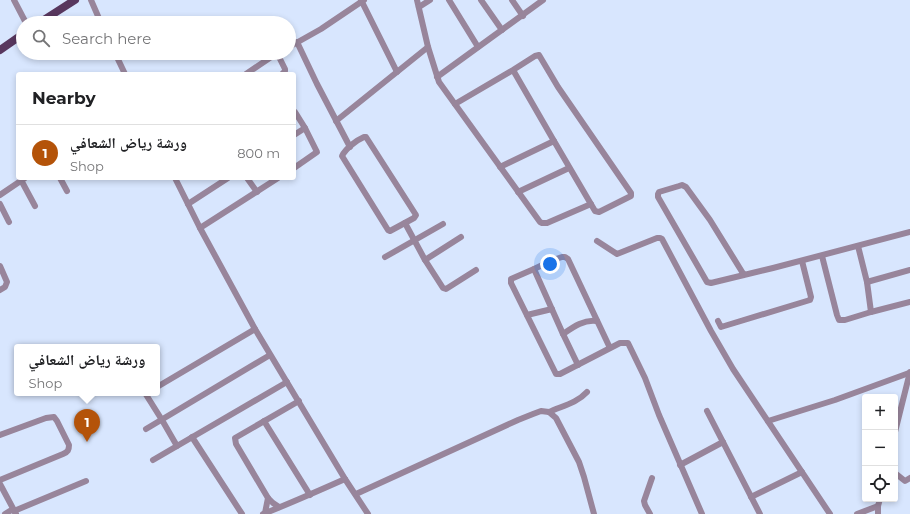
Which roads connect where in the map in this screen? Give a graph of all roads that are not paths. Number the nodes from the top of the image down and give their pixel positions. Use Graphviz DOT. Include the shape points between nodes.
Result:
graph roads {
  1 [pos="14,0"];
  2 [pos="75,0"];
  3 [pos="90,0"];
  4 [pos="362,0"];
  5 [pos="417,0"];
  6 [pos="430,0"];
  7 [pos="449,0"];
  8 [pos="481,0"];
  9 [pos="512,0"];
  10 [pos="543,0"];
  11 [pos="419,7"];
  12 [pos="22,16"];
  13 [pos="50,16"];
  14 [pos="98,16"];
  15 [pos="523,16"];
  16 [pos="502,30"];
  17 [pos="16,39"];
  18 [pos="297,42"];
  19 [pos="428,47"];
  20 [pos="478,47"];
  21 [pos="0,50"];
  22 [pos="118,60"];
  23 [pos="267,60"];
  24 [pos="281,60"];
  25 [pos="513,70"];
  26 [pos="124,72"];
  27 [pos="249,72"];
  28 [pos="284,72"];
  29 [pos="397,72"];
  30 [pos="437,77"];
  31 [pos="455,104"];
  32 [pos="296,112"];
  33 [pos="336,121"];
  34 [pos="305,128"];
  35 [pos="296,134"];
  36 [pos="554,141"];
  37 [pos="350,147"];
  38 [pos="296,167"];
  39 [pos="500,168"];
  40 [pos="570,168"];
  41 [pos="22,180"];
  42 [pos="23,180"];
  43 [pos="61,180"];
  44 [pos="176,180"];
  45 [pos="225,180"];
  46 [pos="248,180"];
  47 [pos="275,180"];
  48 [pos="67,191"];
  49 [pos="257,192"];
  50 [pos="518,192"];
  51 [pos="0,195"];
  52 [pos="0,204"];
  53 [pos="188,204"];
  54 [pos="591,204"];
  55 [pos="34,206"];
  56 [pos="10,222"];
  57 [pos="405,223"];
  58 [pos="443,224"];
  59 [pos="200,228"];
  60 [pos="910,232"];
  61 [pos="461,237"];
  62 [pos="415,240"];
  63 [pos="597,241"];
  64 [pos="858,246"];
  65 [pos="822,256"];
  66 [pos="385,257"];
  67 [pos="425,260"];
  68 [pos="802,261"];
  69 [pos="0,266"];
  70 [pos="534,269"];
  71 [pos="476,270"];
  72 [pos="910,270"];
  73 [pos="744,275"];
  74 [pos="867,282"];
  75 [pos="0,290"];
  76 [pos="910,302"];
  77 [pos="552,309"];
  78 [pos="871,312"];
  79 [pos="527,314"];
  80 [pos="597,321"];
  81 [pos="718,321"];
  82 [pos="255,329"];
  83 [pos="563,334"];
  84 [pos="610,348"];
  85 [pos="270,355"];
  86 [pos="578,365"];
  87 [pos="910,372"];
  88 [pos="287,382"];
  89 [pos="160,385"];
  90 [pos="587,392"];
  91 [pos="148,396"];
  92 [pos="299,401"];
  93 [pos="707,411"];
  94 [pos="549,412"];
  95 [pos="162,420"];
  96 [pos="264,420"];
  97 [pos="768,421"];
  98 [pos="146,429"];
  99 [pos="896,430"];
  100 [pos="0,435"];
  101 [pos="192,437"];
  102 [pos="723,442"];
  103 [pos="177,446"];
  104 [pos="153,460"];
  105 [pos="680,465"];
  106 [pos="802,472"];
  107 [pos="898,475"];
  108 [pos="652,478"];
  109 [pos="910,478"];
  110 [pos="345,479"];
  111 [pos="0,480"];
  112 [pos="86,481"];
  113 [pos="0,484"];
  114 [pos="356,494"];
  115 [pos="310,495"];
  116 [pos="751,497"];
  117 [pos="268,498"];
  118 [pos="879,502"];
  119 [pos="878,506"];
  120 [pos="279,507"];
  121 [pos="15,511"];
  122 [pos="5,514"];
  123 [pos="242,514"];
  124 [pos="264,514"];
  125 [pos="368,514"];
  126 [pos="594,514"];
  127 [pos="650,514"];
  128 [pos="702,514"];
  129 [pos="760,514"];
  130 [pos="830,514"];
  131 [pos="857,514"];
  132 [pos="878,514"];
  1 -- 12 [label="street"];
  2 -- 13 [label="main road"];
  3 -- 14 [label="street"];
  4 -- 18 [label="street" via="321,29"];
  4 -- 29 [label="street"];
  5 -- 11 [label="street"];
  6 -- 11 [label="street"];
  7 -- 20 [label="street"];
  8 -- 16 [label="street"];
  9 -- 15 [label="street"];
  10 -- 15 [label="street"];
  11 -- 19 [label="street"];
  15 -- 16 [label="street"];
  16 -- 20 [label="street"];
  17 -- 21 [label="main road"];
  18 -- 33 [label="street"];
  19 -- 29 [label="street"];
  19 -- 30 [label="street"];
  20 -- 30 [label="street"];
  22 -- 26 [label="street"];
  23 -- 27 [label="street"];
  24 -- 28 [label="street" via="285,68"];
  25 -- 31 [label="street"];
  25 -- 36 [label="street"];
  25 -- 54 [label="street" via="539,55 631,193 631,196 599,212 595,211"];
  29 -- 33 [label="street"];
  30 -- 31 [label="street"];
  31 -- 39 [label="street"];
  32 -- 34 [label="street"];
  33 -- 37 [label="street"];
  34 -- 35 [label="street"];
  34 -- 38 [label="street" via="317,152"];
  36 -- 39 [label="street"];
  36 -- 40 [label="street"];
  37 -- 57 [label="street" via="342,156 388,230"];
  37 -- 57 [label="street" via="366,137 416,215"];
  39 -- 50 [label="street"];
  40 -- 50 [label="street"];
  40 -- 54 [label="street"];
  41 -- 51 [label="street"];
  42 -- 55 [label="street"];
  43 -- 48 [label="street"];
  44 -- 53 [label="street"];
  45 -- 53 [label="street"];
  46 -- 49 [label="street"];
  47 -- 49 [label="street"];
  49 -- 59 [label="street"];
  50 -- 54 [label="street" via="542,223"];
  52 -- 56 [label="street"];
  53 -- 59 [label="street"];
  57 -- 62 [label="street"];
  58 -- 62 [label="street"];
  59 -- 82 [label="street"];
  60 -- 64 [label="street"];
  61 -- 67 [label="street"];
  62 -- 66 [label="street"];
  62 -- 67 [label="street"];
  63 -- 97 [label="street" via="616,254 657,238 662,239 733,369"];
  64 -- 65 [label="street"];
  64 -- 74 [label="street"];
  65 -- 68 [label="street"];
  65 -- 78 [label="street" via="838,319 841,321"];
  67 -- 71 [label="street" via="445,289"];
  68 -- 73 [label="street"];
  68 -- 81 [label="street" via="810,300 721,327"];
  69 -- 75 [label="street" via="7,282"];
  70 -- 77 [label="street"];
  70 -- 79 [label="street" via="511,280"];
  70 -- 80 [label="street" via="562,257 568,259"];
  72 -- 74 [label="street"];
  73 -- 73 [label="street" via="707,282 658,197 659,192 682,185 686,187"];
  74 -- 78 [label="street"];
  76 -- 78 [label="street"];
  77 -- 79 [label="street"];
  77 -- 83 [label="street"];
  79 -- 86 [label="street" via="556,374"];
  80 -- 83 [label="street" via="585,322"];
  80 -- 84 [label="street"];
  82 -- 85 [label="street"];
  82 -- 89 [label="street"];
  83 -- 86 [label="street"];
  84 -- 86 [label="street"];
  84 -- 105 [label="street" via="620,343 628,343"];
  85 -- 88 [label="street"];
  85 -- 95 [label="street"];
  87 -- 97 [label="street" via="835,400"];
  87 -- 99 [label="street"];
  88 -- 92 [label="street"];
  88 -- 101 [label="street"];
  90 -- 94 [label="street" via="578,400"];
  91 -- 95 [label="street"];
  92 -- 96 [label="street"];
  92 -- 110 [label="street"];
  93 -- 102 [label="street"];
  94 -- 114 [label="street" via="541,411 518,420"];
  94 -- 126 [label="street" via="556,418 578,462"];
  95 -- 98 [label="street"];
  95 -- 103 [label="street"];
  96 -- 115 [label="street"];
  96 -- 117 [label="street" via="236,437 235,441"];
  97 -- 106 [label="street"];
  100 -- 111 [label="street" via="54,417 69,449 64,454"];
  101 -- 103 [label="street"];
  101 -- 123 [label="street"];
  102 -- 105 [label="street"];
  102 -- 116 [label="street"];
  103 -- 104 [label="street"];
  105 -- 128 [label="street"];
  106 -- 116 [label="street"];
  106 -- 130 [label="street"];
  107 -- 109 [label="street" via="905,481"];
  108 -- 127 [label="street" via="644,501"];
  110 -- 114 [label="street"];
  110 -- 115 [label="street"];
  112 -- 121 [label="street"];
  113 -- 121 [label="street"];
  114 -- 125 [label="street"];
  115 -- 120 [label="street"];
  116 -- 129 [label="street"];
  117 -- 120 [label="street"];
  117 -- 124 [label="street"];
  118 -- 119 [label="street"];
  119 -- 131 [label="street"];
  119 -- 132 [label="street"];
  120 -- 124 [label="street"];
  121 -- 122 [label="street"];
}
